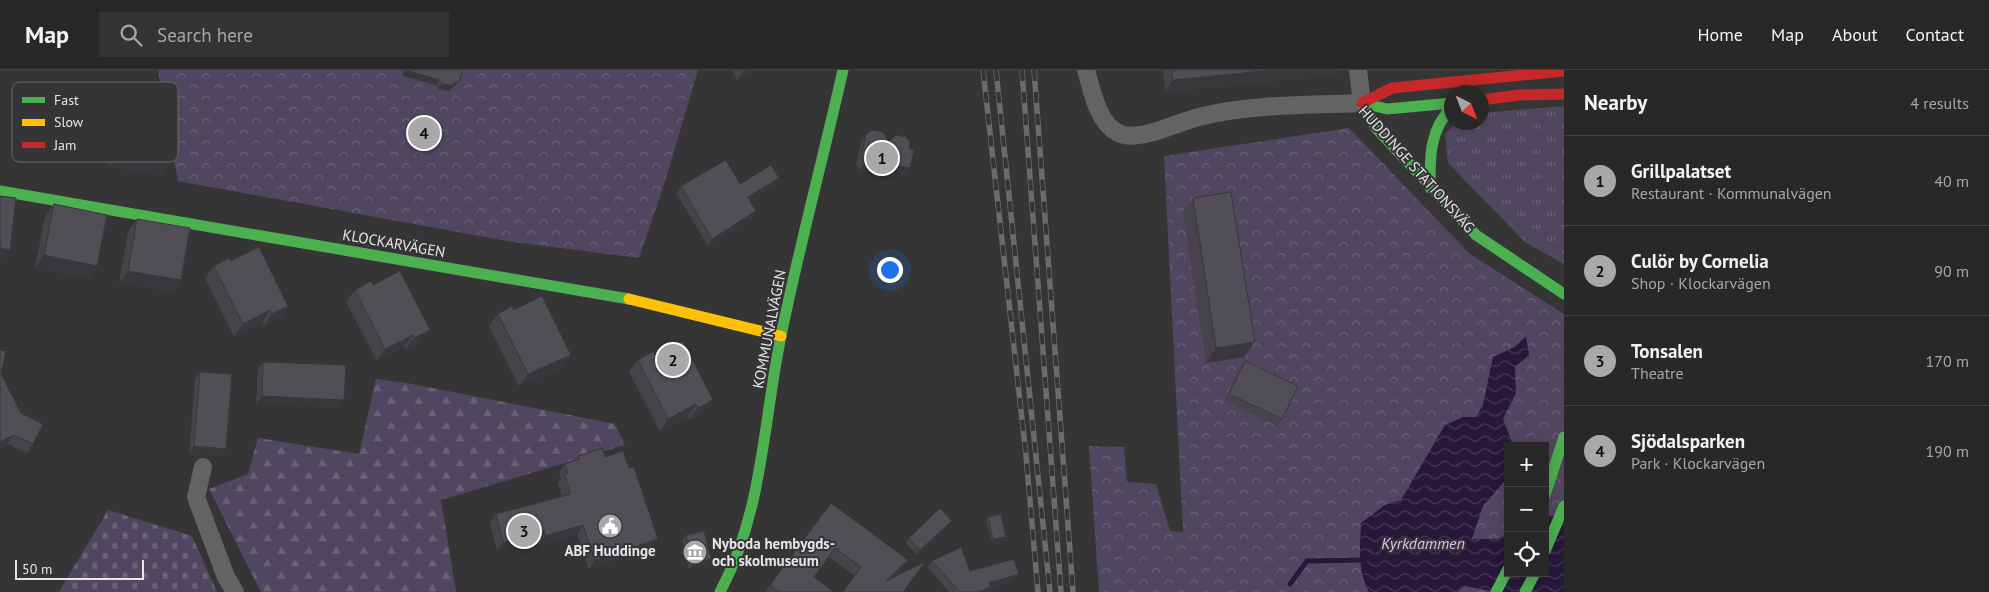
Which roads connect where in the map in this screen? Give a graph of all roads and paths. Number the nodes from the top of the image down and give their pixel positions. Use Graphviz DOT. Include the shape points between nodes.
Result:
graph roads {
  1 [pos="843,70"];
  2 [pos="1086,70"];
  3 [pos="1358,70"];
  4 [pos="1564,70"];
  5 [pos="1564,94"];
  6 [pos="1489,99"];
  7 [pos="1362,103"];
  8 [pos="1444,104"];
  9 [pos="1444,113"];
  10 [pos="1430,188"];
  11 [pos="0,191"];
  12 [pos="1564,294"];
  13 [pos="781,336"];
  14 [pos="1564,437"];
  15 [pos="203,467"];
  16 [pos="1548,487"];
  17 [pos="1564,506"];
  18 [pos="1549,542"];
  19 [pos="1504,577"];
  20 [pos="1533,577"];
  21 [pos="235,592"];
  22 [pos="720,592"];
  23 [pos="1496,592"];
  24 [pos="1525,592"];
  1 -- 13 [label="street, KOMMUNALVÄGEN"];
  2 -- 7 [label="street, HUDDINGE STATIONSVÄG" via="1096,106 1106,122 1118,133 1133,135 1155,132 1200,116 1283,106"];
  3 -- 7 [label="street"];
  4 -- 7 [label="street" via="1392,88"];
  5 -- 6 [label="street"];
  7 -- 8 [label="street" via="1387,109"];
  7 -- 10 [label="street, HUDDINGE STATIONSVÄG" via="1376,128"];
  9 -- 10 [label="street" via="1432,134"];
  10 -- 12 [label="street, HUDDINGE STATIONSVÄG" via="1476,235"];
  11 -- 13 [label="street, KLOCKARVÄGEN" via="629,299"];
  13 -- 22 [label="street, KOMMUNALVÄGEN" via="754,499 745,536"];
  14 -- 16 [label="street"];
  15 -- 21 [label="street" via="196,497"];
  17 -- 18 [label="street"];
  19 -- 23 [label="street"];
  20 -- 24 [label="street"];
}
